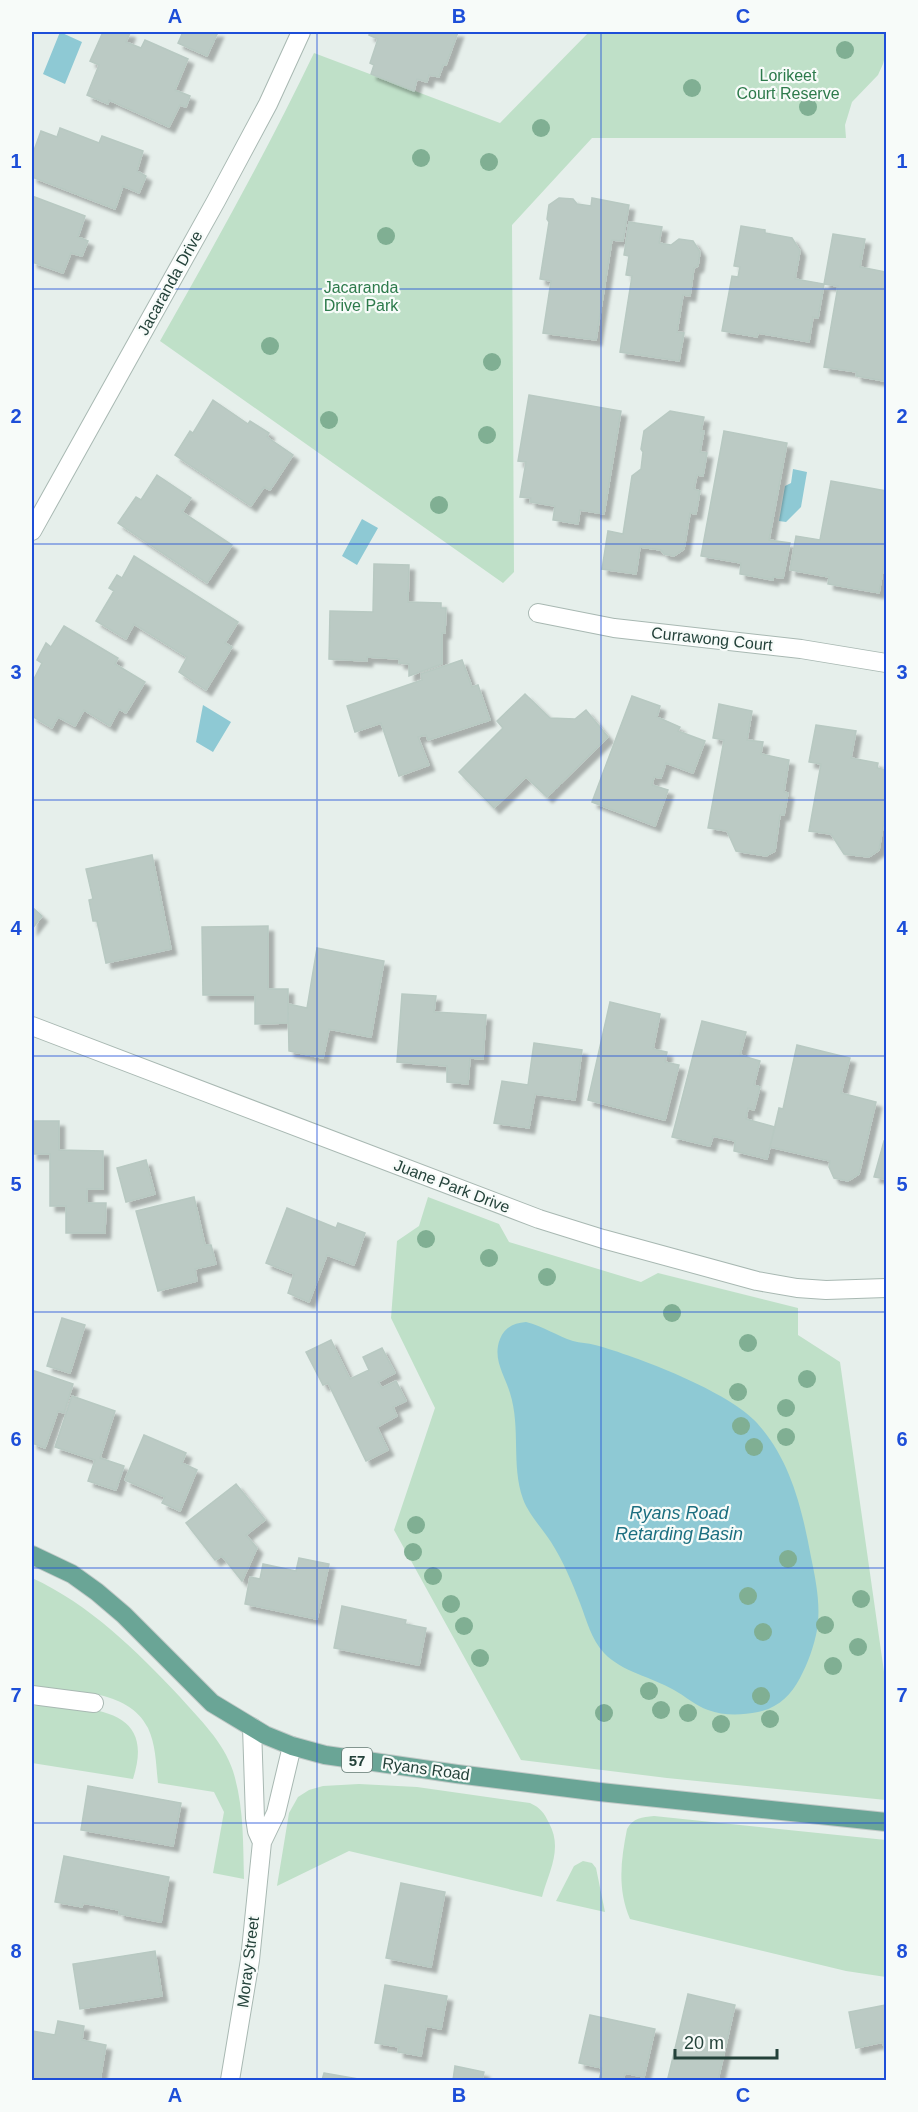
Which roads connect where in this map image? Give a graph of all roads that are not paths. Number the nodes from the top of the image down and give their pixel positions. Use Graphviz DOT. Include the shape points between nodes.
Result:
graph roads {
  1 [pos="301,32"];
  2 [pos="32,531"];
  3 [pos="538,613"];
  4 [pos="886,663"];
  5 [pos="32,1026"];
  6 [pos="886,1288"];
  7 [pos="32,1556"];
  8 [pos="32,1695"];
  9 [pos="94,1703"];
  10 [pos="252,1727"];
  11 [pos="292,1746"];
  12 [pos="886,1822"];
  13 [pos="262,1842"];
  14 [pos="230,2080"];
  1 -- 2 [label="street, Jacaranda Drive" via="216,201"];
  3 -- 4 [label="street, Currawong Court" via="614,628 801,649"];
  5 -- 6 [label="street, Juane Park Drive" via="539,1219 603,1239 757,1281 797,1288"];
  7 -- 10 [label="main road, Ryans Road / 57" via="72,1574 97,1592 212,1702"];
  8 -- 9 [label="street"];
  10 -- 11 [label="main road, Ryans Road / 57"];
  10 -- 13 [label="street, Moray Street" via="255,1818"];
  11 -- 12 [label="main road, Ryans Road / 57" via="325,1755 457,1774"];
  11 -- 13 [label="street, Moray Street" via="276,1813"];
  13 -- 14 [label="street, Moray Street" via="250,1960"];
}
